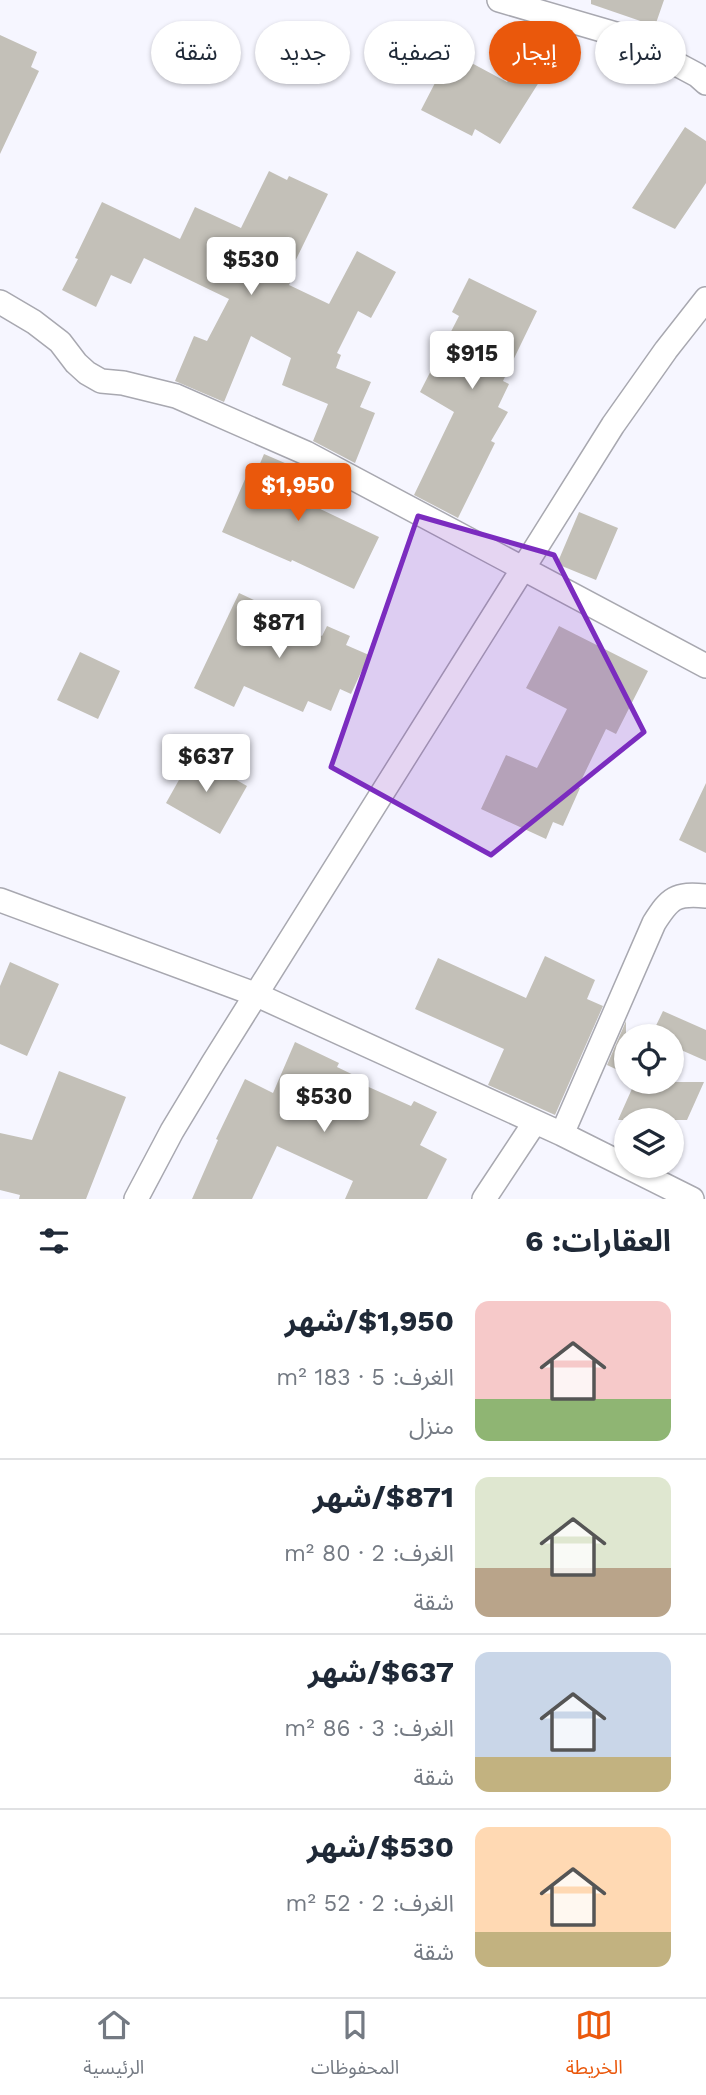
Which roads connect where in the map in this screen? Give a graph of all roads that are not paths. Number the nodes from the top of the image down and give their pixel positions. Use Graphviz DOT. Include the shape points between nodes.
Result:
graph roads {
  1 [pos="499,0"];
  2 [pos="706,83"];
  3 [pos="706,299"];
  4 [pos="0,302"];
  5 [pos="523,567"];
  6 [pos="706,666"];
  7 [pos="706,896"];
  8 [pos="0,900"];
  9 [pos="257,995"];
  10 [pos="535,1122"];
  11 [pos="562,1134"];
  12 [pos="136,1199"];
  13 [pos="484,1199"];
  14 [pos="692,1199"];
  1 -- 2 [label="street" via="626,37"];
  3 -- 5 [label="street" via="613,425"];
  4 -- 5 [label="street" via="60,342 76,363 101,381 176,396 306,453"];
  5 -- 6 [label="street"];
  5 -- 9 [label="street"];
  7 -- 11 [label="street" via="688,894 668,902 654,923"];
  8 -- 9 [label="street"];
  9 -- 10 [label="street"];
  9 -- 12 [label="street"];
  10 -- 11 [label="street"];
  10 -- 13 [label="street"];
  11 -- 14 [label="street"];
}
